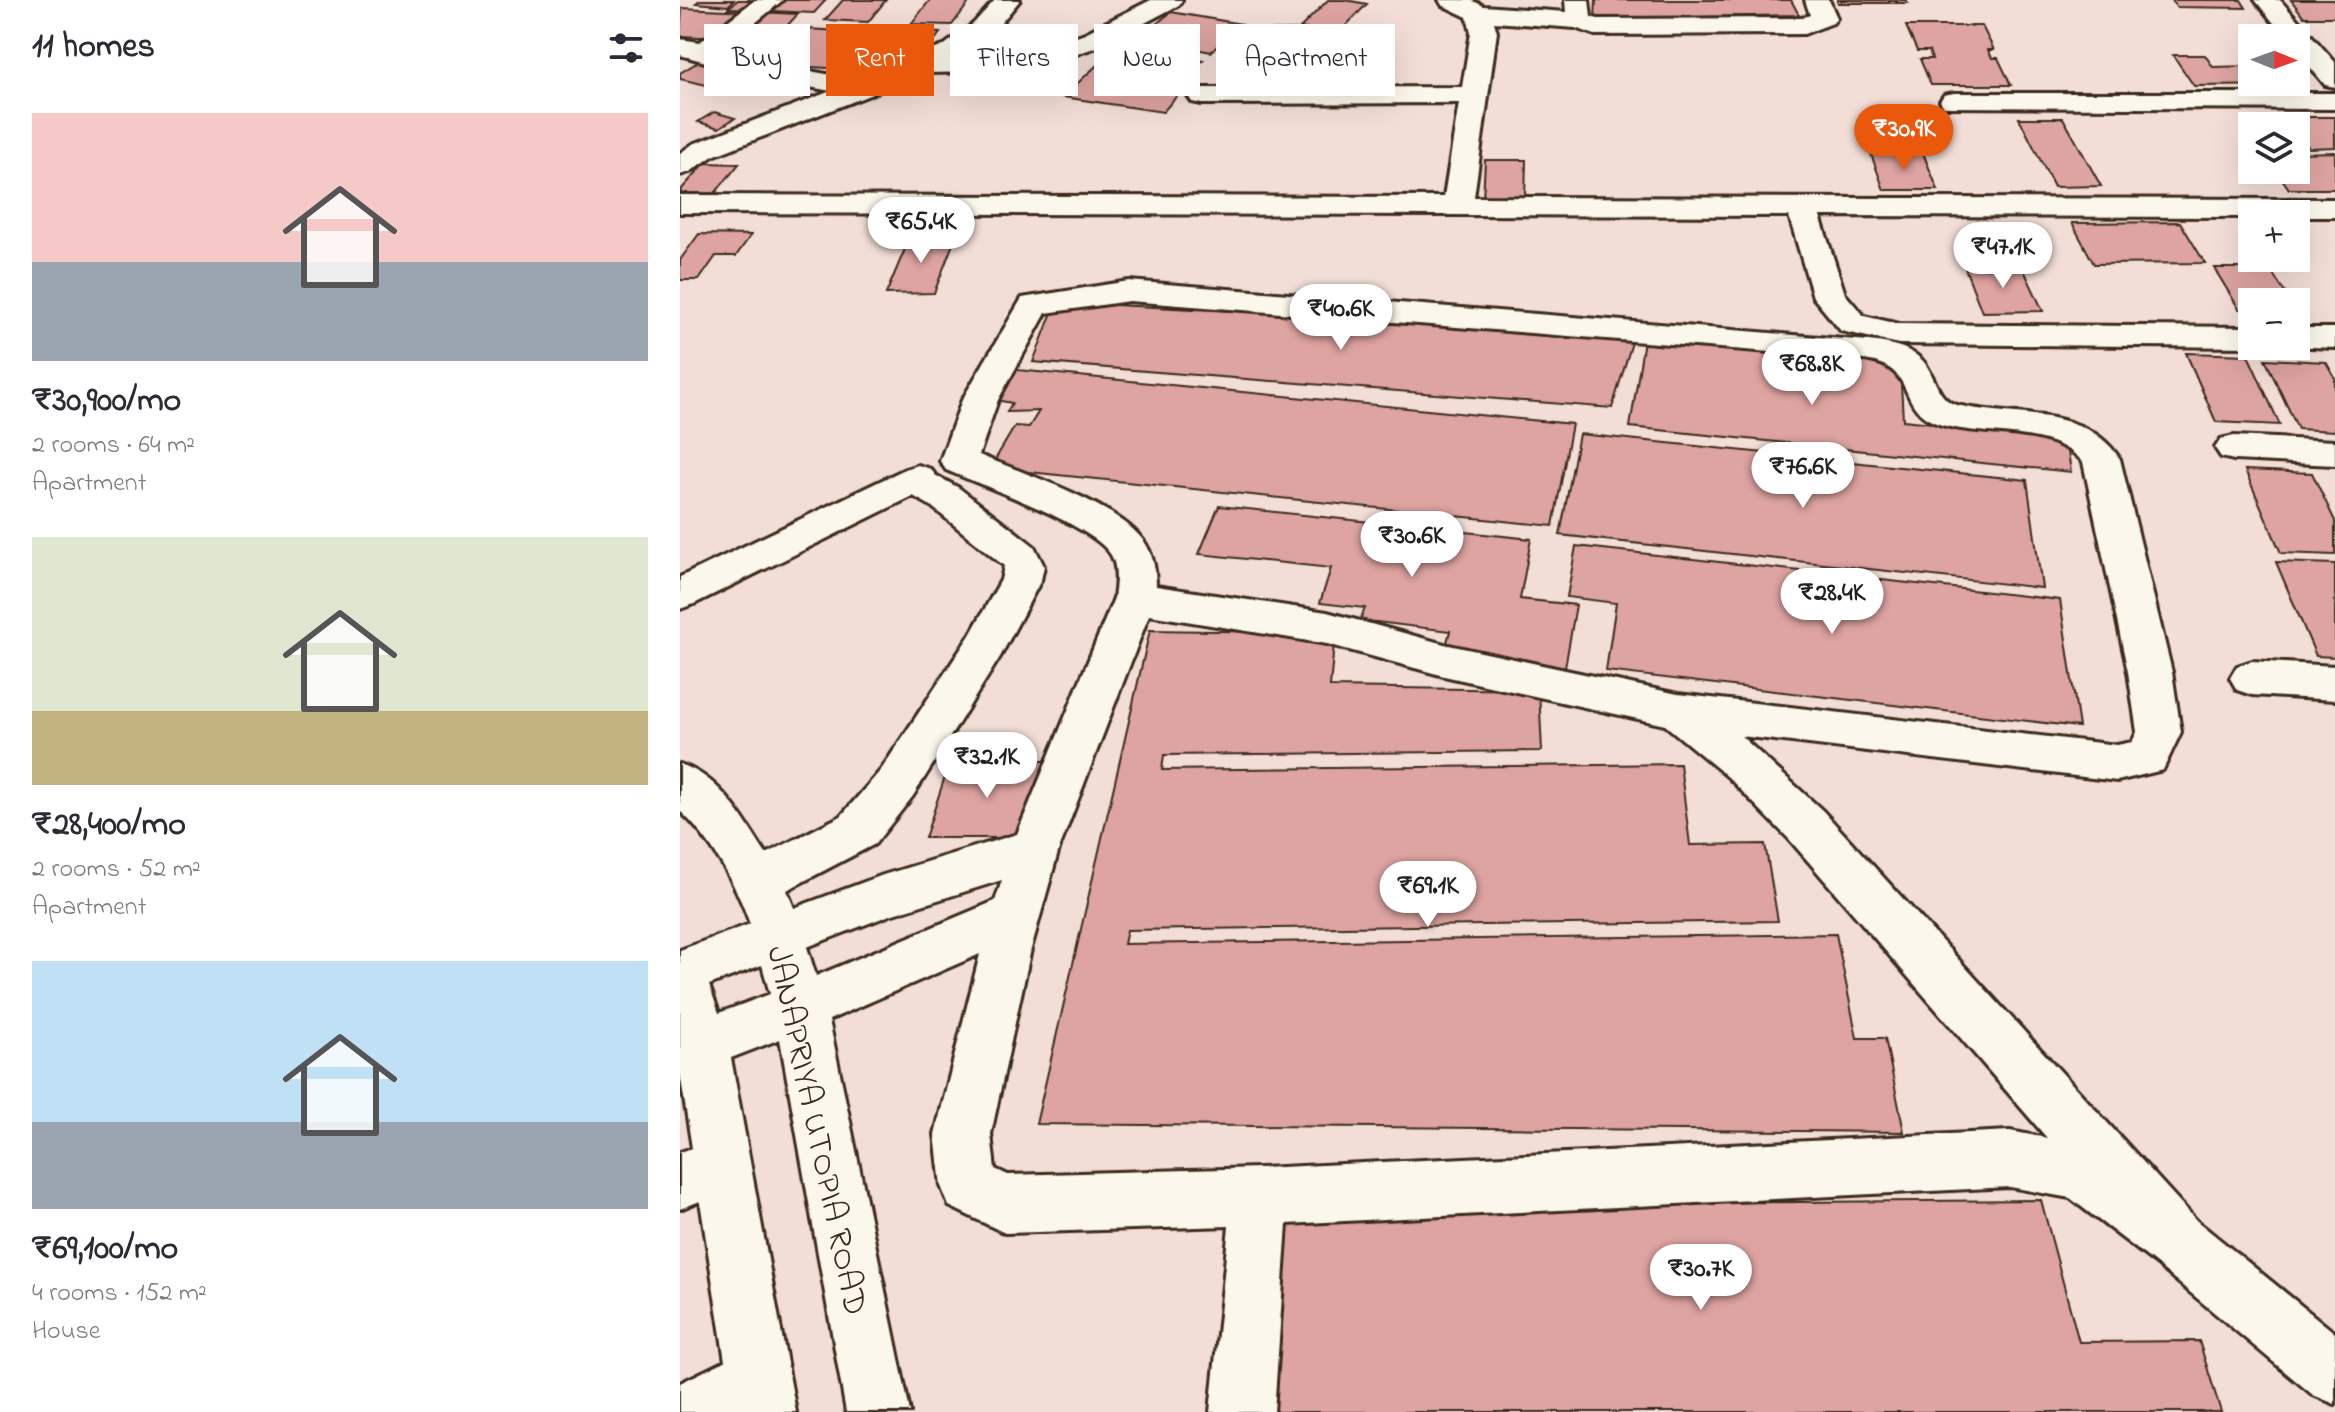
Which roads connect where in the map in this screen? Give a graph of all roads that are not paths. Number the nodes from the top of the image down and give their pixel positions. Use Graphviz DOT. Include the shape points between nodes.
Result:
graph roads {
  1 [pos="771,0"];
  2 [pos="1008,0"];
  3 [pos="1170,0"];
  4 [pos="1451,0"];
  5 [pos="1817,0"];
  6 [pos="2267,0"];
  7 [pos="1578,10"];
  8 [pos="1479,13"];
  9 [pos="692,49"];
  10 [pos="934,61"];
  11 [pos="934,65"];
  12 [pos="2335,79"];
  13 [pos="826,82"];
  14 [pos="1475,95"];
  15 [pos="841,96"];
  16 [pos="1202,96"];
  17 [pos="1954,101"];
  18 [pos="2335,101"];
  19 [pos="680,166"];
  20 [pos="680,204"];
  21 [pos="1458,204"];
  22 [pos="2335,208"];
  23 [pos="1802,209"];
  24 [pos="2238,337"];
  25 [pos="2310,338"];
  26 [pos="2335,338"];
  27 [pos="2234,448"];
  28 [pos="2335,453"];
  29 [pos="680,594"];
  30 [pos="1135,598"];
  31 [pos="2252,678"];
  32 [pos="2335,683"];
  33 [pos="1678,711"];
  34 [pos="680,783"];
  35 [pos="1035,849"];
  36 [pos="758,882"];
  37 [pos="1016,915"];
  38 [pos="778,934"];
  39 [pos="680,973"];
  40 [pos="800,1007"];
  41 [pos="702,1044"];
  42 [pos="701,1172"];
  43 [pos="1260,1197"];
  44 [pos="2176,1242"];
  45 [pos="2335,1373"];
  46 [pos="761,1395"];
  47 [pos="690,1412"];
  48 [pos="878,1412"];
  49 [pos="1242,1412"];
  1 -- 9 [label="street"];
  2 -- 10 [label="street" via="971,42"];
  3 -- 11 [label="street" via="1094,39 1044,56"];
  4 -- 8 [label="street"];
  5 -- 7 [label="street" via="1824,18 1804,26 1595,27"];
  6 -- 12 [label="street"];
  7 -- 8 [label="street" via="1545,19"];
  8 -- 14 [label="street" via="1484,32"];
  9 -- 13 [label="street"];
  14 -- 16 [label="street"];
  14 -- 21 [label="street"];
  15 -- 19 [label="street" via="703,150"];
  17 -- 18 [label="street"];
  20 -- 21 [label="street"];
  21 -- 23 [label="street"];
  22 -- 23 [label="street"];
  23 -- 24 [label="street" via="1829,297 1853,324 1899,334"];
  25 -- 26 [label="street"];
  27 -- 28 [label="street"];
  29 -- 36 [label="street" via="916,479 1020,556 1024,566 985,646 897,783 858,830"];
  30 -- 33 [label="street" via="1327,628 1444,660"];
  30 -- 33 [label="street" via="1138,580 1128,548 1106,526 959,461 964,434 991,376 1034,305 1129,291 1834,347 1902,360 1916,375 1932,409 2061,431 2086,442 2101,459 2159,732 2147,757 2117,763"];
  30 -- 35 [label="street"];
  31 -- 32 [label="street"];
  33 -- 44 [label="street" via="1744,764 1806,825"];
  34 -- 36 [label="street, JANAPRIYA UTOPIA ROAD" via="714,813"];
  35 -- 37 [label="street"];
  35 -- 38 [label="street"];
  36 -- 38 [label="street, JANAPRIYA UTOPIA ROAD"];
  37 -- 40 [label="street"];
  37 -- 43 [label="street" via="963,1134 969,1186 1005,1204"];
  38 -- 39 [label="street"];
  38 -- 40 [label="street, JANAPRIYA UTOPIA ROAD"];
  39 -- 41 [label="street"];
  40 -- 41 [label="street"];
  40 -- 48 [label="street, JANAPRIYA UTOPIA ROAD"];
  41 -- 42 [label="street"];
  42 -- 46 [label="street"];
  43 -- 44 [label="street" via="2010,1159 2082,1172"];
  43 -- 49 [label="street"];
  44 -- 45 [label="street"];
  46 -- 47 [label="street"];
}
